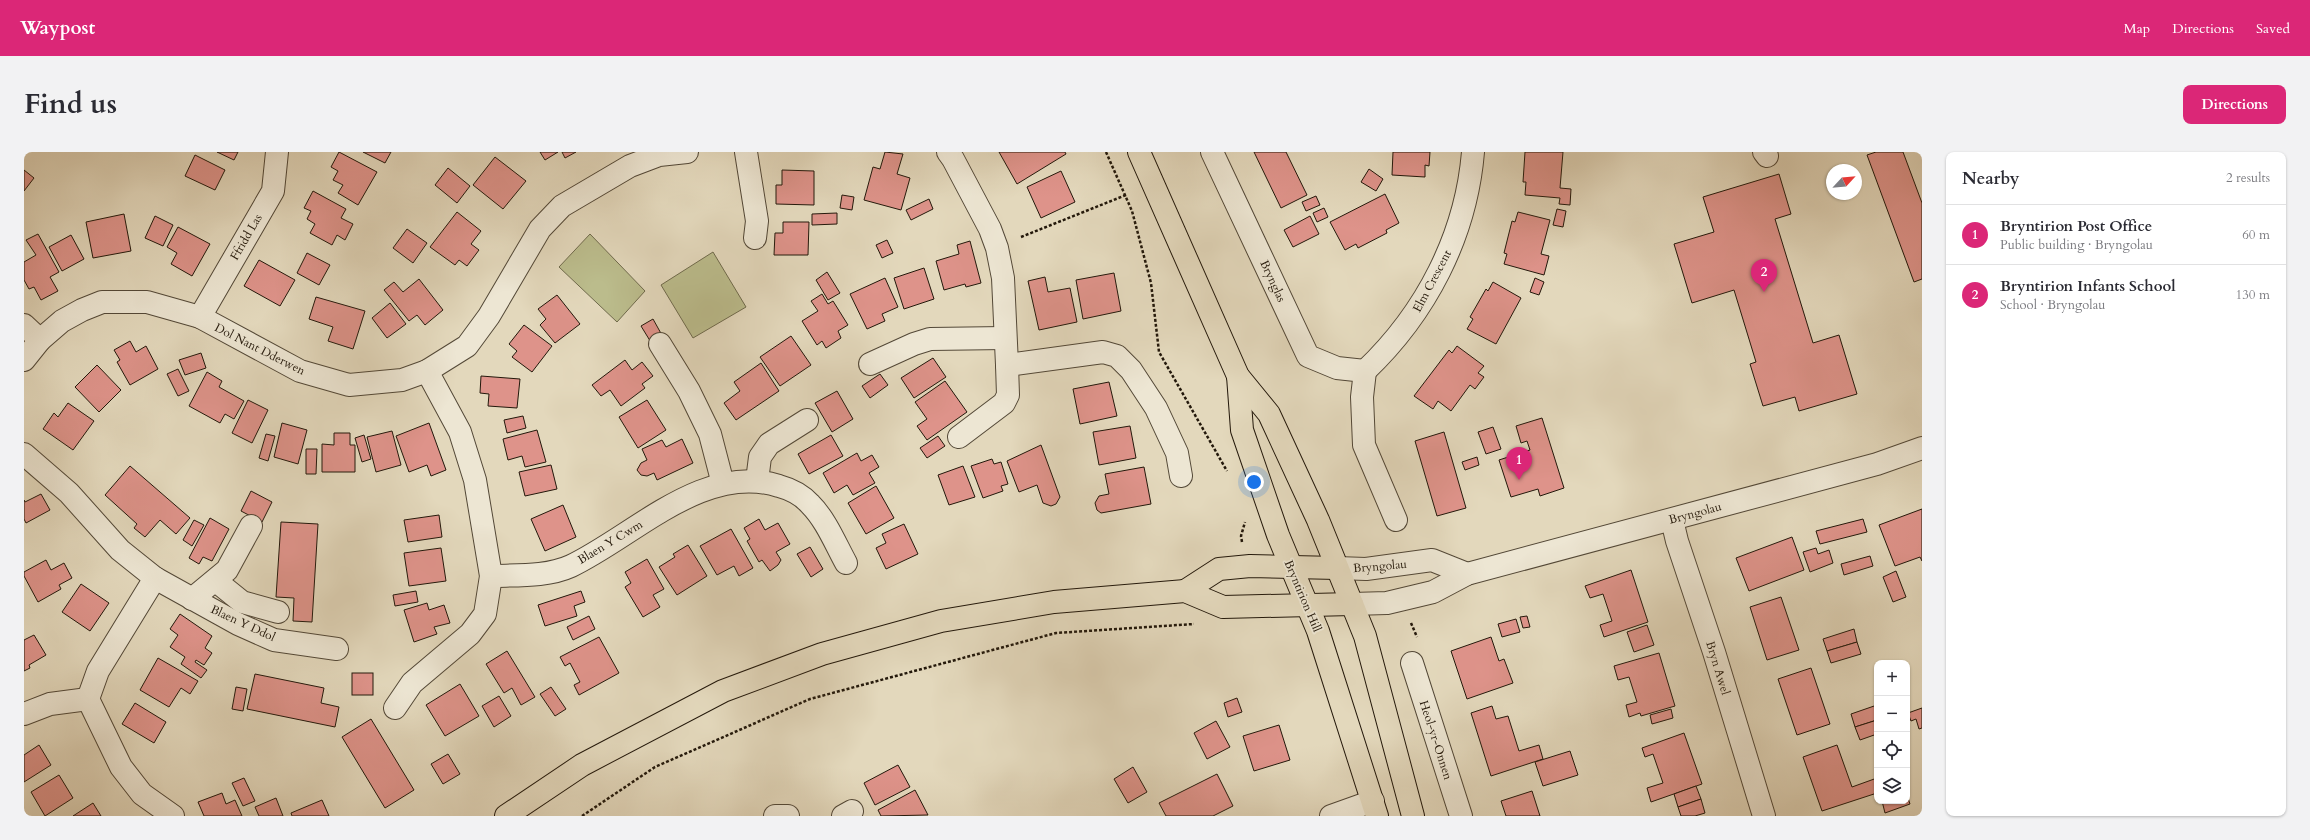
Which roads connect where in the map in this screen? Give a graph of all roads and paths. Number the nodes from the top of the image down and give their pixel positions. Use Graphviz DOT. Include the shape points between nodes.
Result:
graph roads {
  1 [pos="277,152"];
  2 [pos="687,152"];
  3 [pos="746,152"];
  4 [pos="948,152"];
  5 [pos="1106,152"];
  6 [pos="1139,152"];
  7 [pos="1212,152"];
  8 [pos="1473,152"];
  9 [pos="658,154"];
  10 [pos="1153,185"];
  11 [pos="1126,195"];
  12 [pos="755,238"];
  13 [pos="997,248"];
  14 [pos="200,318"];
  15 [pos="24,325"];
  16 [pos="1006,338"];
  17 [pos="40,340"];
  18 [pos="660,344"];
  19 [pos="24,360"];
  20 [pos="870,364"];
  21 [pos="427,371"];
  22 [pos="1365,371"];
  23 [pos="1007,374"];
  24 [pos="1238,376"];
  25 [pos="807,420"];
  26 [pos="959,437"];
  27 [pos="1922,448"];
  28 [pos="24,454"];
  29 [pos="1229,475"];
  30 [pos="1181,476"];
  31 [pos="761,481"];
  32 [pos="723,484"];
  33 [pos="1246,518"];
  34 [pos="1396,520"];
  35 [pos="1672,520"];
  36 [pos="251,526"];
  37 [pos="846,563"];
  38 [pos="1250,566"];
  39 [pos="1291,567"];
  40 [pos="1337,568"];
  41 [pos="1467,574"];
  42 [pos="491,576"];
  43 [pos="155,578"];
  44 [pos="216,581"];
  45 [pos="1185,591"];
  46 [pos="192,599"];
  47 [pos="1352,604"];
  48 [pos="1307,605"];
  49 [pos="1223,607"];
  50 [pos="278,612"];
  51 [pos="337,649"];
  52 [pos="1412,664"];
  53 [pos="88,699"];
  54 [pos="395,708"];
  55 [pos="24,714"];
  56 [pos="1375,809"];
  57 [pos="173,816"];
  58 [pos="506,816"];
  59 [pos="582,816"];
  60 [pos="775,816"];
  61 [pos="788,816"];
  62 [pos="1331,816"];
  63 [pos="1413,816"];
  64 [pos="1461,816"];
  65 [pos="1764,816"];
  1 -- 14 [label="street, Ffridd Las" via="273,191"];
  2 -- 9 [label="street, Dol Nant Dderwen"];
  3 -- 12 [label="street" via="757,221"];
  4 -- 13 [label="street" via="990,229"];
  5 -- 11 [label="path"];
  6 -- 10 [label="main road"];
  7 -- 22 [label="street, Brynglas" via="1308,356 1337,368"];
  8 -- 22 [label="street, Elm Crescent" via="1462,218 1443,265 1413,317 1389,348"];
  9 -- 21 [label="street, Dol Nant Dderwen" via="603,180 562,206 540,229 489,316 467,346"];
  10 -- 11 [label="path"];
  10 -- 24 [label="main road"];
  11 -- 13 [label="path"];
  11 -- 29 [label="path" via="1151,283 1159,352"];
  13 -- 16 [label="street" via="1003,278"];
  14 -- 17 [label="street, Dol Nant Dderwen" via="147,302 102,302 62,321"];
  14 -- 21 [label="street, Dol Nant Dderwen" via="300,371 349,385 402,380"];
  15 -- 17 [label="street"];
  16 -- 20 [label="street" via="930,339"];
  16 -- 23 [label="street"];
  17 -- 19 [label="street, Dol Nant Dderwen"];
  18 -- 32 [label="street" via="689,391 710,434"];
  21 -- 42 [label="street" via="460,432 475,480"];
  22 -- 34 [label="street" via="1362,396 1364,445"];
  23 -- 26 [label="street" via="1008,395 1004,403"];
  23 -- 30 [label="street" via="1104,352 1117,356 1131,370 1156,408 1177,453"];
  24 -- 39 [label="main road, Bryntirion Hill" via="1242,430"];
  24 -- 40 [label="main road" via="1269,414 1318,520"];
  25 -- 31 [label="street" via="769,444 760,457"];
  27 -- 35 [label="street, Bryngolau" via="1877,464"];
  28 -- 43 [label="street, Blaen Y Ddol" via="69,493 120,550"];
  31 -- 32 [label="street, Blaen Y Cwm" via="731,481"];
  31 -- 37 [label="street, Blaen Y Cwm" via="789,489 810,503 825,524"];
  32 -- 42 [label="street, Blaen Y Cwm" via="676,502 571,566 534,575"];
  33 -- 38 [label="path" via="1241,536"];
  35 -- 41 [label="street, Bryngolau"];
  35 -- 65 [label="street, Bryn Awel" via="1676,541 1714,652"];
  36 -- 44 [label="street" via="227,570"];
  38 -- 39 [label="main road"];
  38 -- 45 [label="main road" via="1219,569"];
  39 -- 40 [label="main road"];
  39 -- 48 [label="main road, Bryntirion Hill"];
  40 -- 41 [label="street, Bryngolau" via="1366,569 1432,560"];
  40 -- 47 [label="main road"];
  41 -- 47 [label="street, Bryngolau" via="1433,592 1387,603"];
  42 -- 54 [label="street" via="485,614 470,634 412,683"];
  43 -- 46 [label="street, Blaen Y Ddol"];
  43 -- 53 [label="street" via="98,671"];
  44 -- 46 [label="street"];
  44 -- 50 [label="street" via="242,602"];
  45 -- 49 [label="main road"];
  45 -- 58 [label="main road" via="1054,602 941,621 822,654 723,691 582,765"];
  46 -- 51 [label="street, Blaen Y Ddol" via="274,640"];
  47 -- 48 [label="main road"];
  47 -- 63 [label="main road" via="1365,636"];
  48 -- 49 [label="main road"];
  48 -- 56 [label="main road, Bryntirion Hill" via="1318,631"];
  49 -- 59 [label="path" via="1224,622 1056,633 810,699 655,767"];
  52 -- 64 [label="street, Heol-yr-Onnen"];
  53 -- 55 [label="street" via="50,704"];
  53 -- 57 [label="street" via="121,767 142,794"];
  56 -- 62 [label="street"];
  60 -- 61 [label="street"];
}
